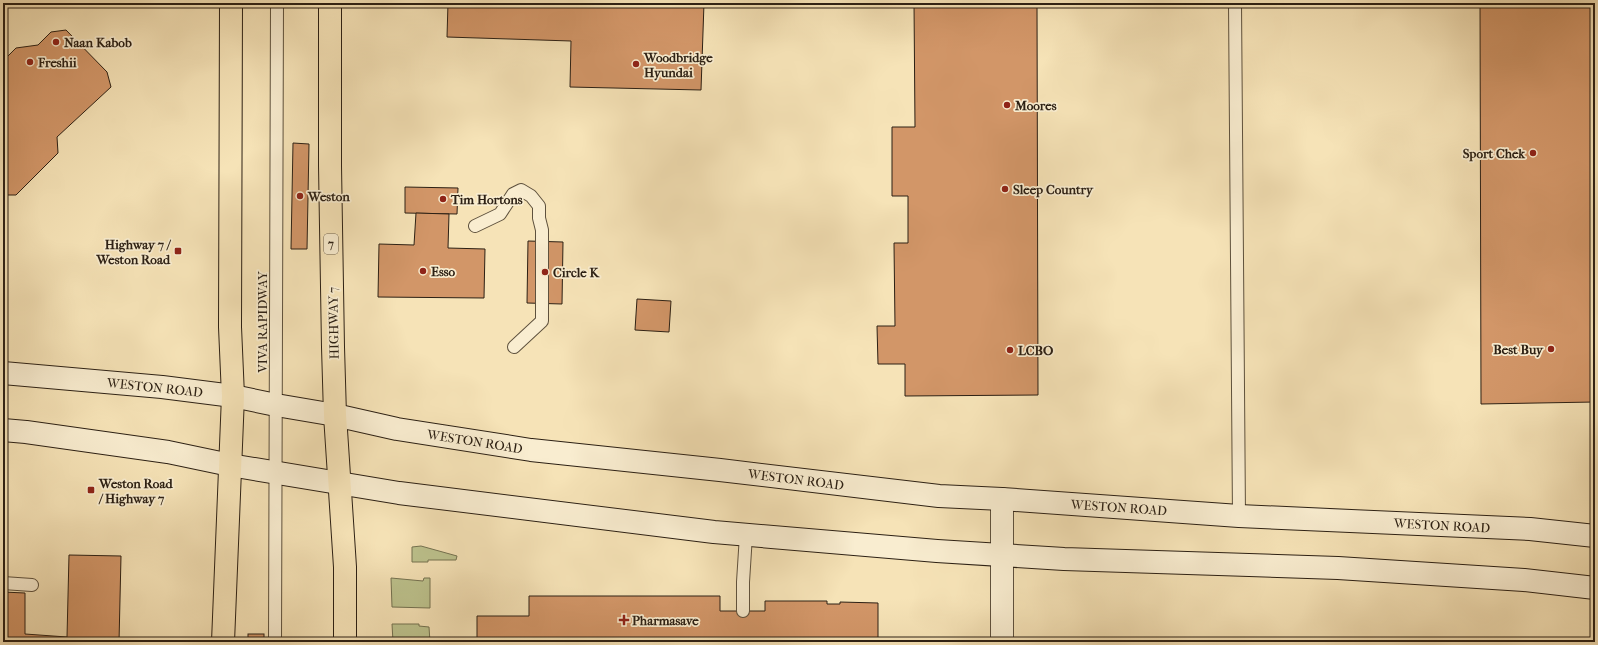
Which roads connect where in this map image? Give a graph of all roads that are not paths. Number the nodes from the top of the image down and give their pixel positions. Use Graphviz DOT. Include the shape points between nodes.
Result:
graph roads {
  1 [pos="231,3"];
  2 [pos="277,3"];
  3 [pos="330,3"];
  4 [pos="1235,3"];
  5 [pos="475,226"];
  6 [pos="514,348"];
  7 [pos="3,373"];
  8 [pos="233,396"];
  9 [pos="276,405"];
  10 [pos="336,415"];
  11 [pos="3,430"];
  12 [pos="230,465"];
  13 [pos="276,473"];
  14 [pos="340,484"];
  15 [pos="1002,499"];
  16 [pos="1239,516"];
  17 [pos="746,534"];
  18 [pos="1595,536"];
  19 [pos="1002,555"];
  20 [pos="3,583"];
  21 [pos="32,585"];
  22 [pos="1595,588"];
  23 [pos="743,611"];
  24 [pos="223,642"];
  25 [pos="275,642"];
  26 [pos="345,642"];
  27 [pos="1002,642"];
  1 -- 8 [label="main road" via="230,327"];
  2 -- 9 [label="lane, VIVA RAPIDWAY"];
  3 -- 10 [label="main road, HIGHWAY 7 / 7" via="330,174"];
  4 -- 16 [label="lane"];
  5 -- 6 [label="lane" via="500,214 513,194 521,190 540,206 542,320"];
  7 -- 8 [label="main road, WESTON ROAD"];
  8 -- 9 [label="main road, WESTON ROAD"];
  8 -- 12 [label="main road"];
  9 -- 10 [label="main road, WESTON ROAD"];
  9 -- 13 [label="lane, VIVA RAPIDWAY"];
  10 -- 14 [label="main road, HIGHWAY 7 / 7"];
  10 -- 15 [label="main road, WESTON ROAD" via="397,429 531,450 939,496"];
  11 -- 12 [label="main road" via="168,452"];
  12 -- 13 [label="main road"];
  12 -- 24 [label="main road"];
  13 -- 14 [label="main road"];
  13 -- 25 [label="lane, VIVA RAPIDWAY"];
  14 -- 17 [label="main road"];
  14 -- 26 [label="main road, HIGHWAY 7 / 7" via="345,566"];
  15 -- 16 [label="main road, WESTON ROAD"];
  15 -- 19 [label="main road"];
  16 -- 18 [label="main road, WESTON ROAD" via="1530,529"];
  17 -- 19 [label="main road" via="938,552"];
  17 -- 23 [label="lane"];
  19 -- 22 [label="main road" via="1338,568 1524,580"];
  19 -- 27 [label="main road"];
  20 -- 21 [label="lane"];
}
